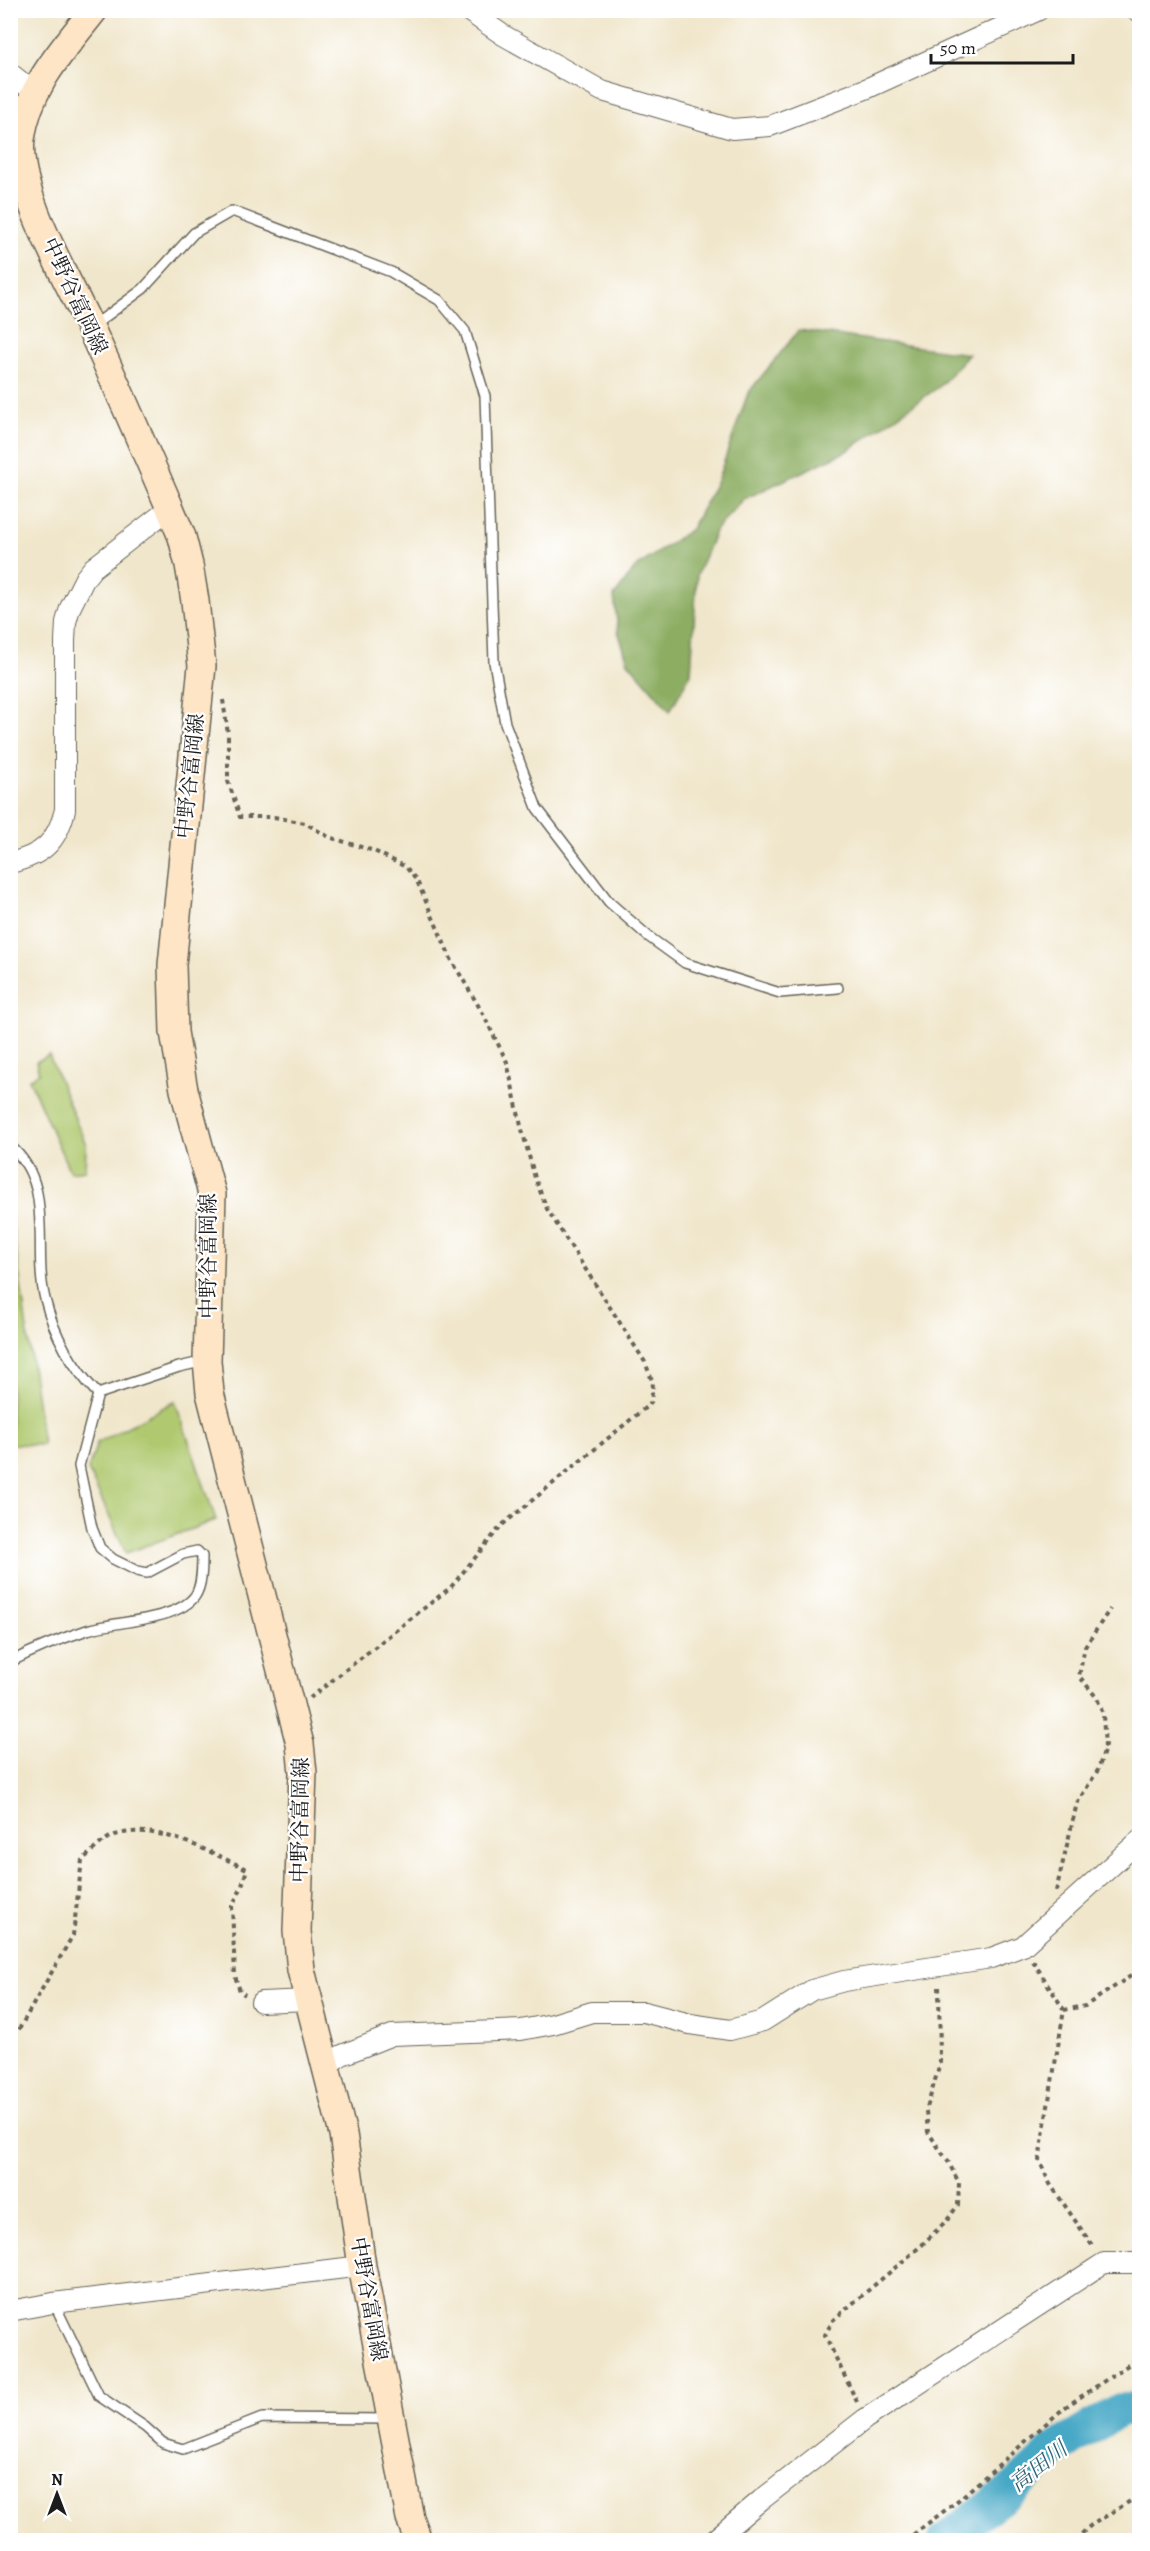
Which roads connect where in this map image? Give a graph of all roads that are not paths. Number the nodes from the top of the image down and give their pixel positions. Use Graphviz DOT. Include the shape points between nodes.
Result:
graph roads {
  1 [pos="94,10"];
  2 [pos="467,10"];
  3 [pos="1039,10"];
  4 [pos="10,73"];
  5 [pos="34,92"];
  6 [pos="16,141"];
  7 [pos="91,328"];
  8 [pos="170,508"];
  9 [pos="10,863"];
  10 [pos="838,988"];
  11 [pos="10,1146"];
  12 [pos="207,1361"];
  13 [pos="98,1394"];
  14 [pos="10,1662"];
  15 [pos="1140,1840"];
  16 [pos="308,2000"];
  17 [pos="261,2002"];
  18 [pos="327,2065"];
  19 [pos="1140,2263"];
  20 [pos="362,2266"];
  21 [pos="54,2303"];
  22 [pos="10,2311"];
  23 [pos="391,2419"];
  24 [pos="418,2541"];
  25 [pos="714,2541"];
  1 -- 5 [label="main road, 中野谷富岡線" via="49,65"];
  2 -- 3 [label="street" via="602,91 732,129 770,126 791,118 868,88"];
  4 -- 5 [label="street"];
  5 -- 6 [label="main road, 中野谷富岡線"];
  6 -- 7 [label="main road, 中野谷富岡線" via="23,175 45,232"];
  7 -- 8 [label="main road, 中野谷富岡線"];
  7 -- 10 [label="lane" via="143,289 194,233 232,212 391,272 439,300 465,331 485,396 494,662 505,723 537,808 609,902 685,963 780,993"];
  8 -- 9 [label="street" via="93,568 74,600 66,622 65,641 65,810 47,847"];
  8 -- 12 [label="main road, 中野谷富岡線" via="189,565 202,666 172,965 174,1032 184,1090 212,1194"];
  11 -- 13 [label="lane" via="31,1170 36,1184 44,1297 54,1328 76,1369"];
  12 -- 13 [label="lane"];
  12 -- 16 [label="main road, 中野谷富岡線" via="210,1393 293,1711 303,1773 297,1931"];
  13 -- 14 [label="lane" via="79,1466 100,1548 124,1566 147,1573 197,1551 202,1556 200,1586 195,1597 169,1612 89,1629"];
  15 -- 18 [label="street" via="1023,1946 991,1958 844,1981 812,1990 764,2021 730,2030 644,2012 592,2012 521,2030 392,2035"];
  16 -- 17 [label="street"];
  16 -- 18 [label="main road, 中野谷富岡線"];
  18 -- 20 [label="main road, 中野谷富岡線" via="343,2134"];
  19 -- 25 [label="street" via="1104,2263 865,2419"];
  20 -- 21 [label="street"];
  20 -- 23 [label="main road, 中野谷富岡線"];
  21 -- 22 [label="street"];
  21 -- 23 [label="lane" via="99,2396 163,2443 183,2449 262,2418"];
  23 -- 24 [label="main road, 中野谷富岡線"];
}
